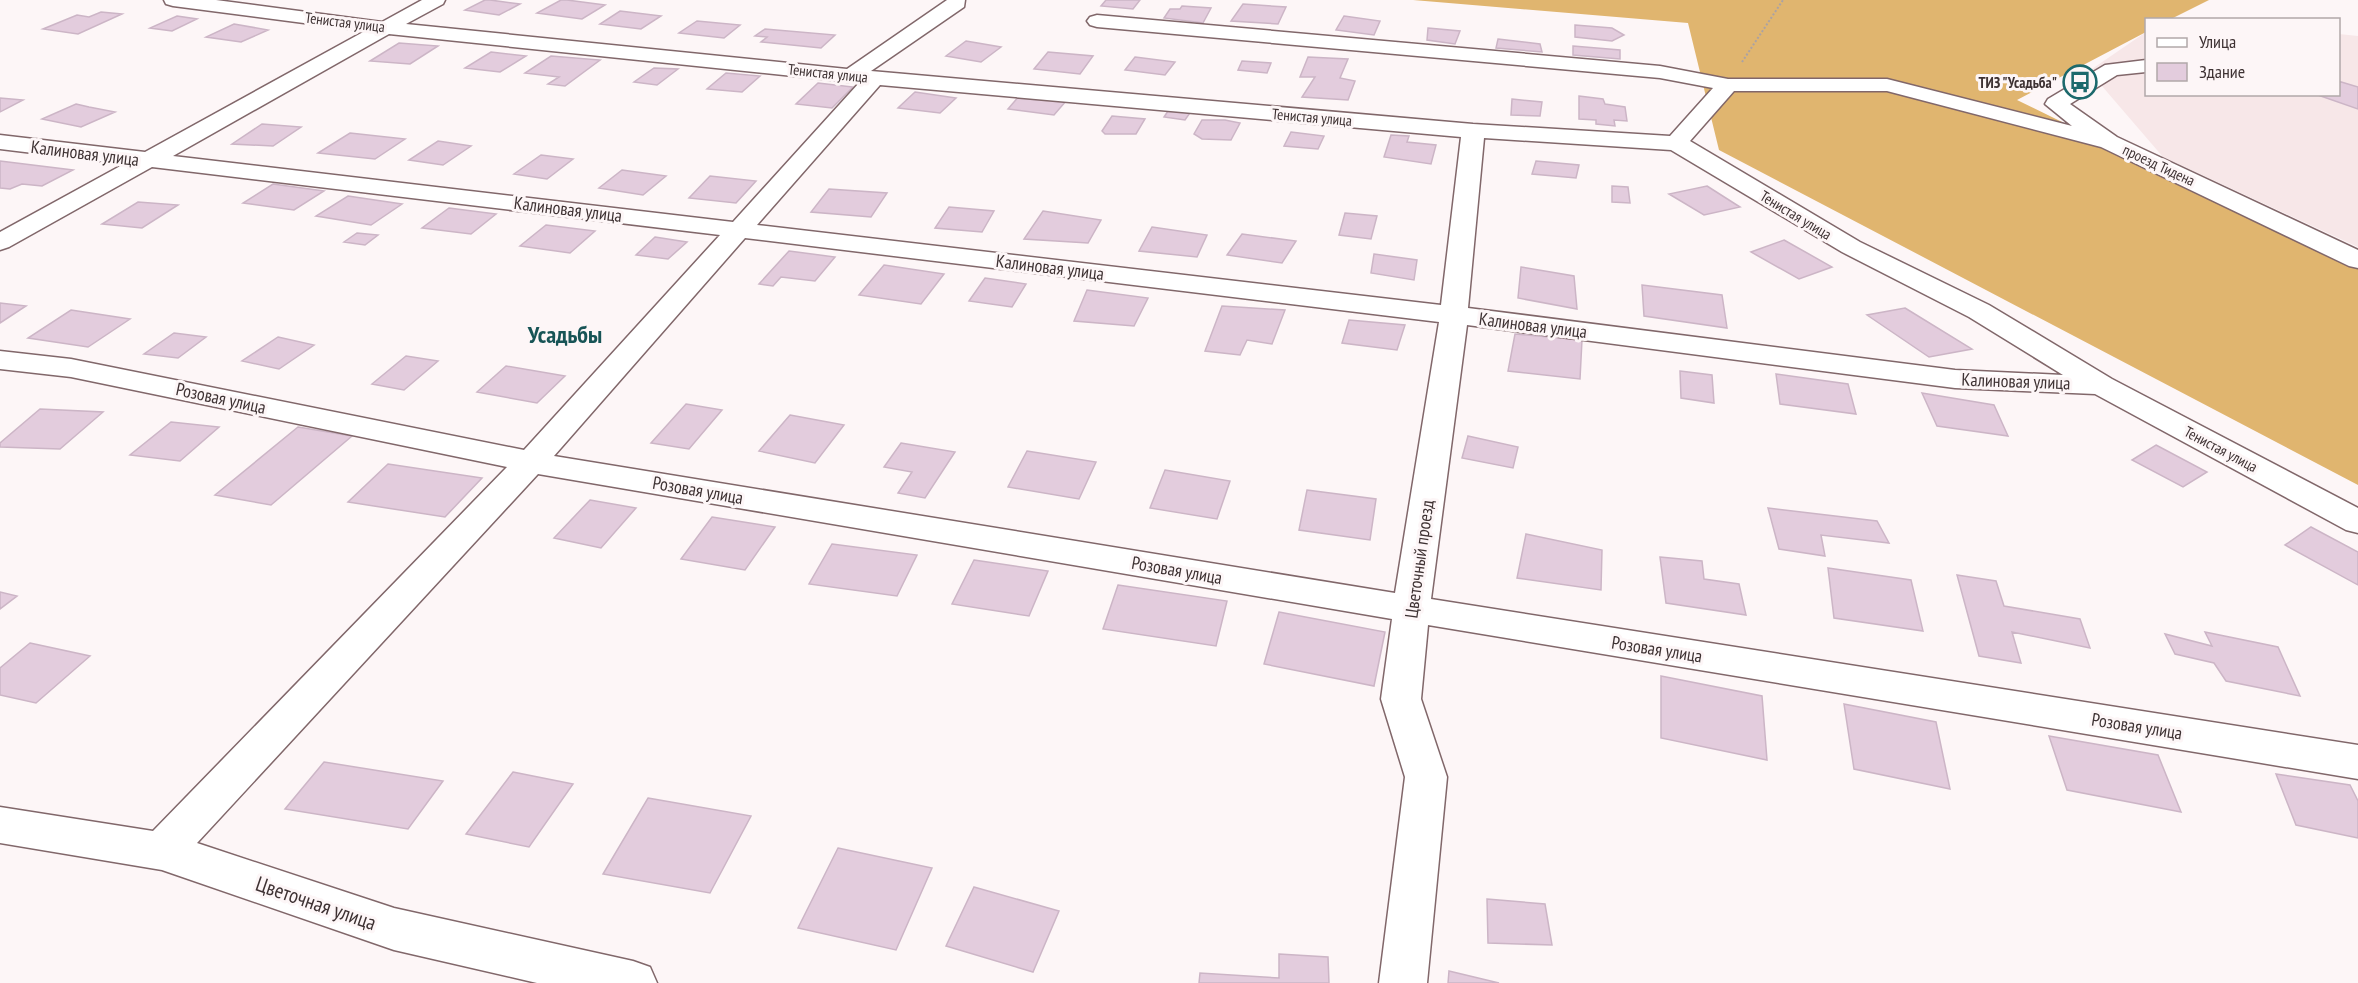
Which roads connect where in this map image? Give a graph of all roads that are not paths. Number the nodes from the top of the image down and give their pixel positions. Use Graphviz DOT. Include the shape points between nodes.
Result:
graph roads {
  1 [pos="173,0"];
  2 [pos="435,0"];
  3 [pos="956,0"];
  4 [pos="1097,21"];
  5 [pos="385,28"];
  6 [pos="2145,66"];
  7 [pos="863,77"];
  8 [pos="1728,85"];
  9 [pos="1473,131"];
  10 [pos="0,142"];
  11 [pos="2109,142"];
  12 [pos="1676,143"];
  13 [pos="147,160"];
  14 [pos="738,229"];
  15 [pos="0,242"];
  16 [pos="2358,260"];
  17 [pos="1454,315"];
  18 [pos="0,360"];
  19 [pos="2101,385"];
  20 [pos="531,462"];
  21 [pos="2358,522"];
  22 [pos="1411,609"];
  23 [pos="2358,762"];
  24 [pos="0,825"];
  25 [pos="162,851"];
  26 [pos="633,983"];
  27 [pos="1402,983"];
  1 -- 5 [label="street, Тенистая улица"];
  2 -- 5 [label="street"];
  3 -- 7 [label="street"];
  4 -- 8 [label="street" via="1660,72"];
  5 -- 7 [label="street, Тенистая улица"];
  5 -- 13 [label="street"];
  6 -- 11 [label="street, проезд Тидена" via="2112,69 2085,80 2056,104"];
  7 -- 9 [label="street, Тенистая улица"];
  7 -- 14 [label="street"];
  8 -- 11 [label="street" via="1887,85"];
  8 -- 12 [label="street"];
  9 -- 12 [label="street, Тенистая улица"];
  9 -- 17 [label="street, Цветочный проезд"];
  10 -- 13 [label="street, Калиновая улица"];
  11 -- 16 [label="street, проезд Тидена"];
  12 -- 19 [label="street, Тенистая улица" via="1851,248 1979,311"];
  13 -- 14 [label="street, Калиновая улица"];
  13 -- 15 [label="street"];
  14 -- 17 [label="street, Калиновая улица"];
  14 -- 20 [label="street"];
  17 -- 19 [label="street, Калиновая улица" via="1955,379"];
  17 -- 22 [label="street, Цветочный проезд"];
  18 -- 20 [label="street, Розовая улица" via="71,368"];
  19 -- 21 [label="street, Тенистая улица"];
  20 -- 22 [label="street, Розовая улица"];
  20 -- 25 [label="street"];
  22 -- 23 [label="street, Розовая улица"];
  22 -- 27 [label="street, Цветочный проезд" via="1401,699 1426,777"];
  24 -- 25 [label="street, Цветочная улица"];
  25 -- 26 [label="street, Цветочная улица" via="394,929"];
}
